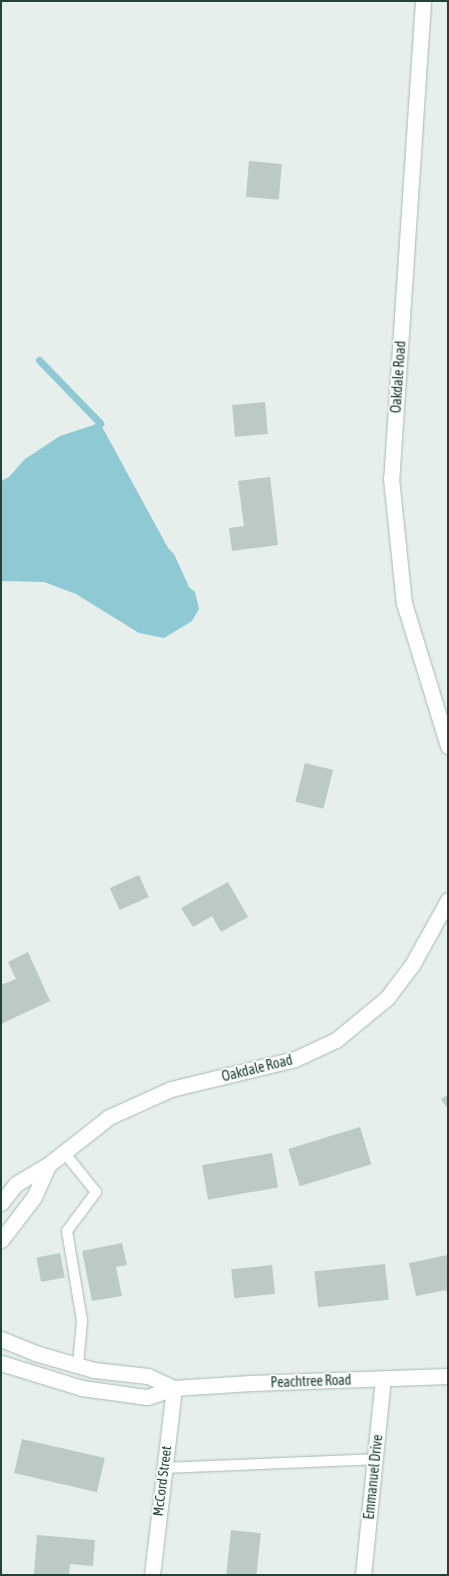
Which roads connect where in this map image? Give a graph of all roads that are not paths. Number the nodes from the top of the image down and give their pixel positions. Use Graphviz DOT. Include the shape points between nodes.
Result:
graph roads {
  1 [pos="424,1"];
  2 [pos="448,746"];
  3 [pos="448,900"];
  4 [pos="63,1151"];
  5 [pos="48,1165"];
  6 [pos="1,1203"];
  7 [pos="1,1240"];
  8 [pos="1,1339"];
  9 [pos="1,1363"];
  10 [pos="78,1365"];
  11 [pos="448,1376"];
  12 [pos="383,1379"];
  13 [pos="174,1388"];
  14 [pos="375,1459"];
  15 [pos="163,1468"];
  16 [pos="152,1575"];
  17 [pos="363,1575"];
  1 -- 2 [label="main road, Oakdale Road" via="391,478 404,604"];
  3 -- 4 [label="main road, Oakdale Road" via="412,965 387,998 336,1040 295,1059 171,1089 95,1124"];
  4 -- 5 [label="main road, Oakdale Road"];
  4 -- 10 [label="lane" via="96,1192 66,1232 82,1321"];
  5 -- 6 [label="main road, Oakdale Road" via="16,1184"];
  5 -- 7 [label="main road, Oakdale Road" via="34,1197"];
  8 -- 10 [label="main road, Peachtree Road" via="35,1354"];
  9 -- 13 [label="main road, Peachtree Road" via="55,1381 118,1394 148,1397"];
  10 -- 13 [label="main road, Peachtree Road" via="148,1376"];
  11 -- 12 [label="main road, Peachtree Road"];
  12 -- 13 [label="main road, Peachtree Road"];
  12 -- 14 [label="main road, Emmanuel Drive"];
  13 -- 15 [label="main road, McCord Street"];
  14 -- 15 [label="lane"];
  14 -- 17 [label="main road, Emmanuel Drive"];
  15 -- 16 [label="main road, McCord Street"];
}
